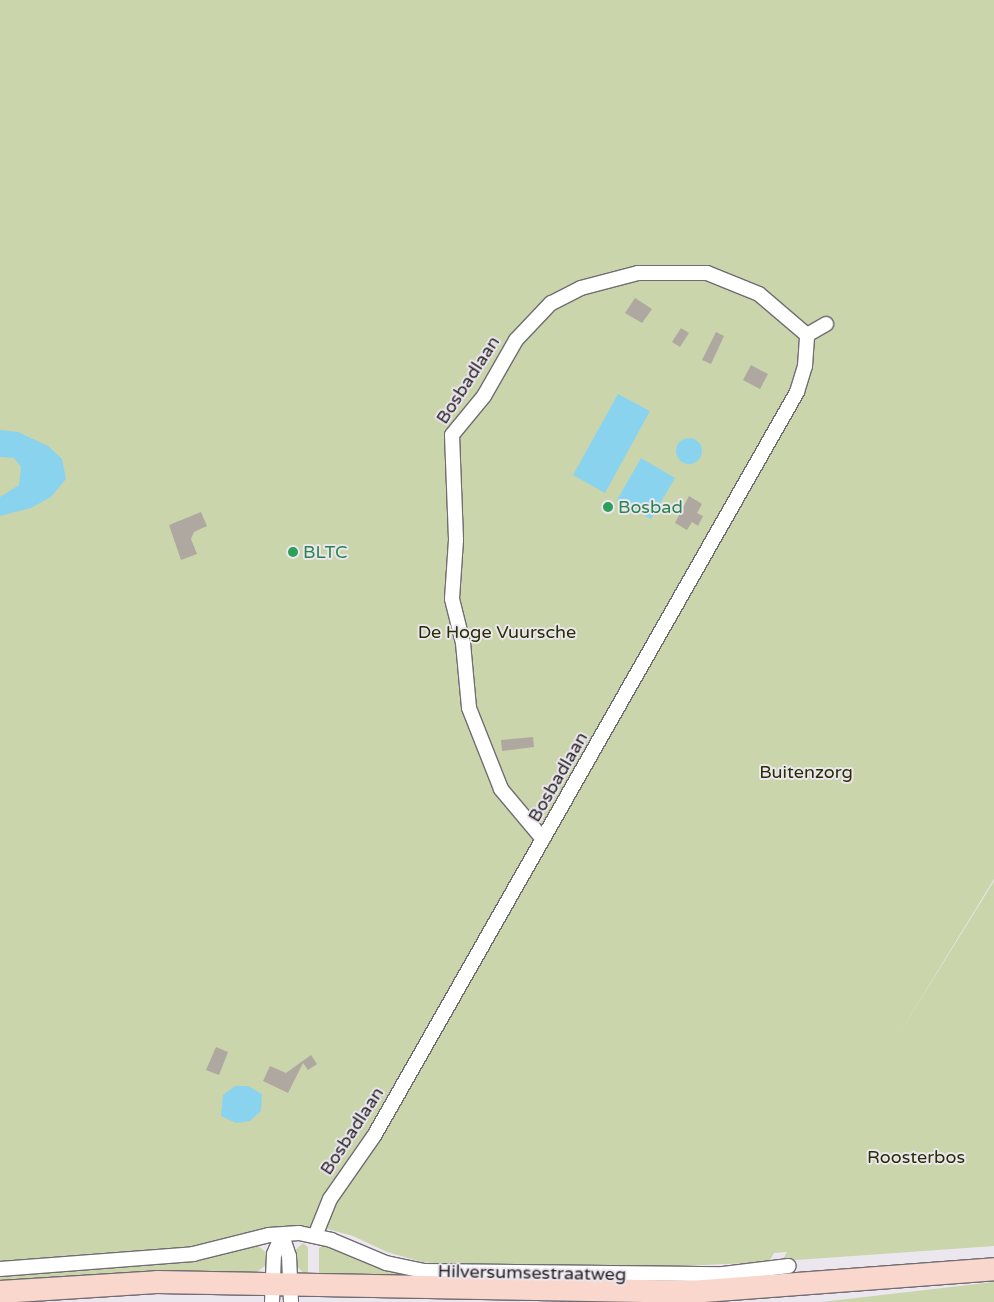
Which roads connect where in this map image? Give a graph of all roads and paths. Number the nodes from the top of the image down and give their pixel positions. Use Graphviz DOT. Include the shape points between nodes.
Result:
graph roads {
  1 [pos="826,324"];
  2 [pos="808,335"];
  3 [pos="542,839"];
  4 [pos="282,1235"];
  5 [pos="315,1236"];
  6 [pos="789,1266"];
  7 [pos="0,1269"];
  8 [pos="994,1269"];
  9 [pos="0,1292"];
  10 [pos="692,1292"];
  11 [pos="282,1293"];
  12 [pos="0,1298"];
  13 [pos="54,1302"];
  14 [pos="596,1302"];
  1 -- 2 [label="street"];
  2 -- 3 [label="street, Bosbadlaan" via="809,346 797,392"];
  2 -- 3 [label="street, Bosbadlaan" via="759,294 707,273 638,273 581,288 550,303 516,340 484,396 452,435 456,540 452,599 463,643 469,708 500,789"];
  3 -- 5 [label="street, Bosbadlaan" via="374,1136 330,1198"];
  4 -- 5 [label="street, Hilversumsestraatweg"];
  4 -- 7 [label="street, Hilversumsestraatweg" via="193,1254"];
  4 -- 11 [label="street" via="288,1247"];
  5 -- 6 [label="street, Hilversumsestraatweg" via="386,1263 423,1272 722,1274"];
  8 -- 10 [label="main road, Hilversumsestraatweg"];
  9 -- 11 [label="main road, Hilversumsestraatweg" via="104,1284"];
  10 -- 11 [label="main road, Hilversumsestraatweg"];
  10 -- 14 [label="main road, Hilversumsestraatweg"];
  12 -- 13 [label="main road"];
}
